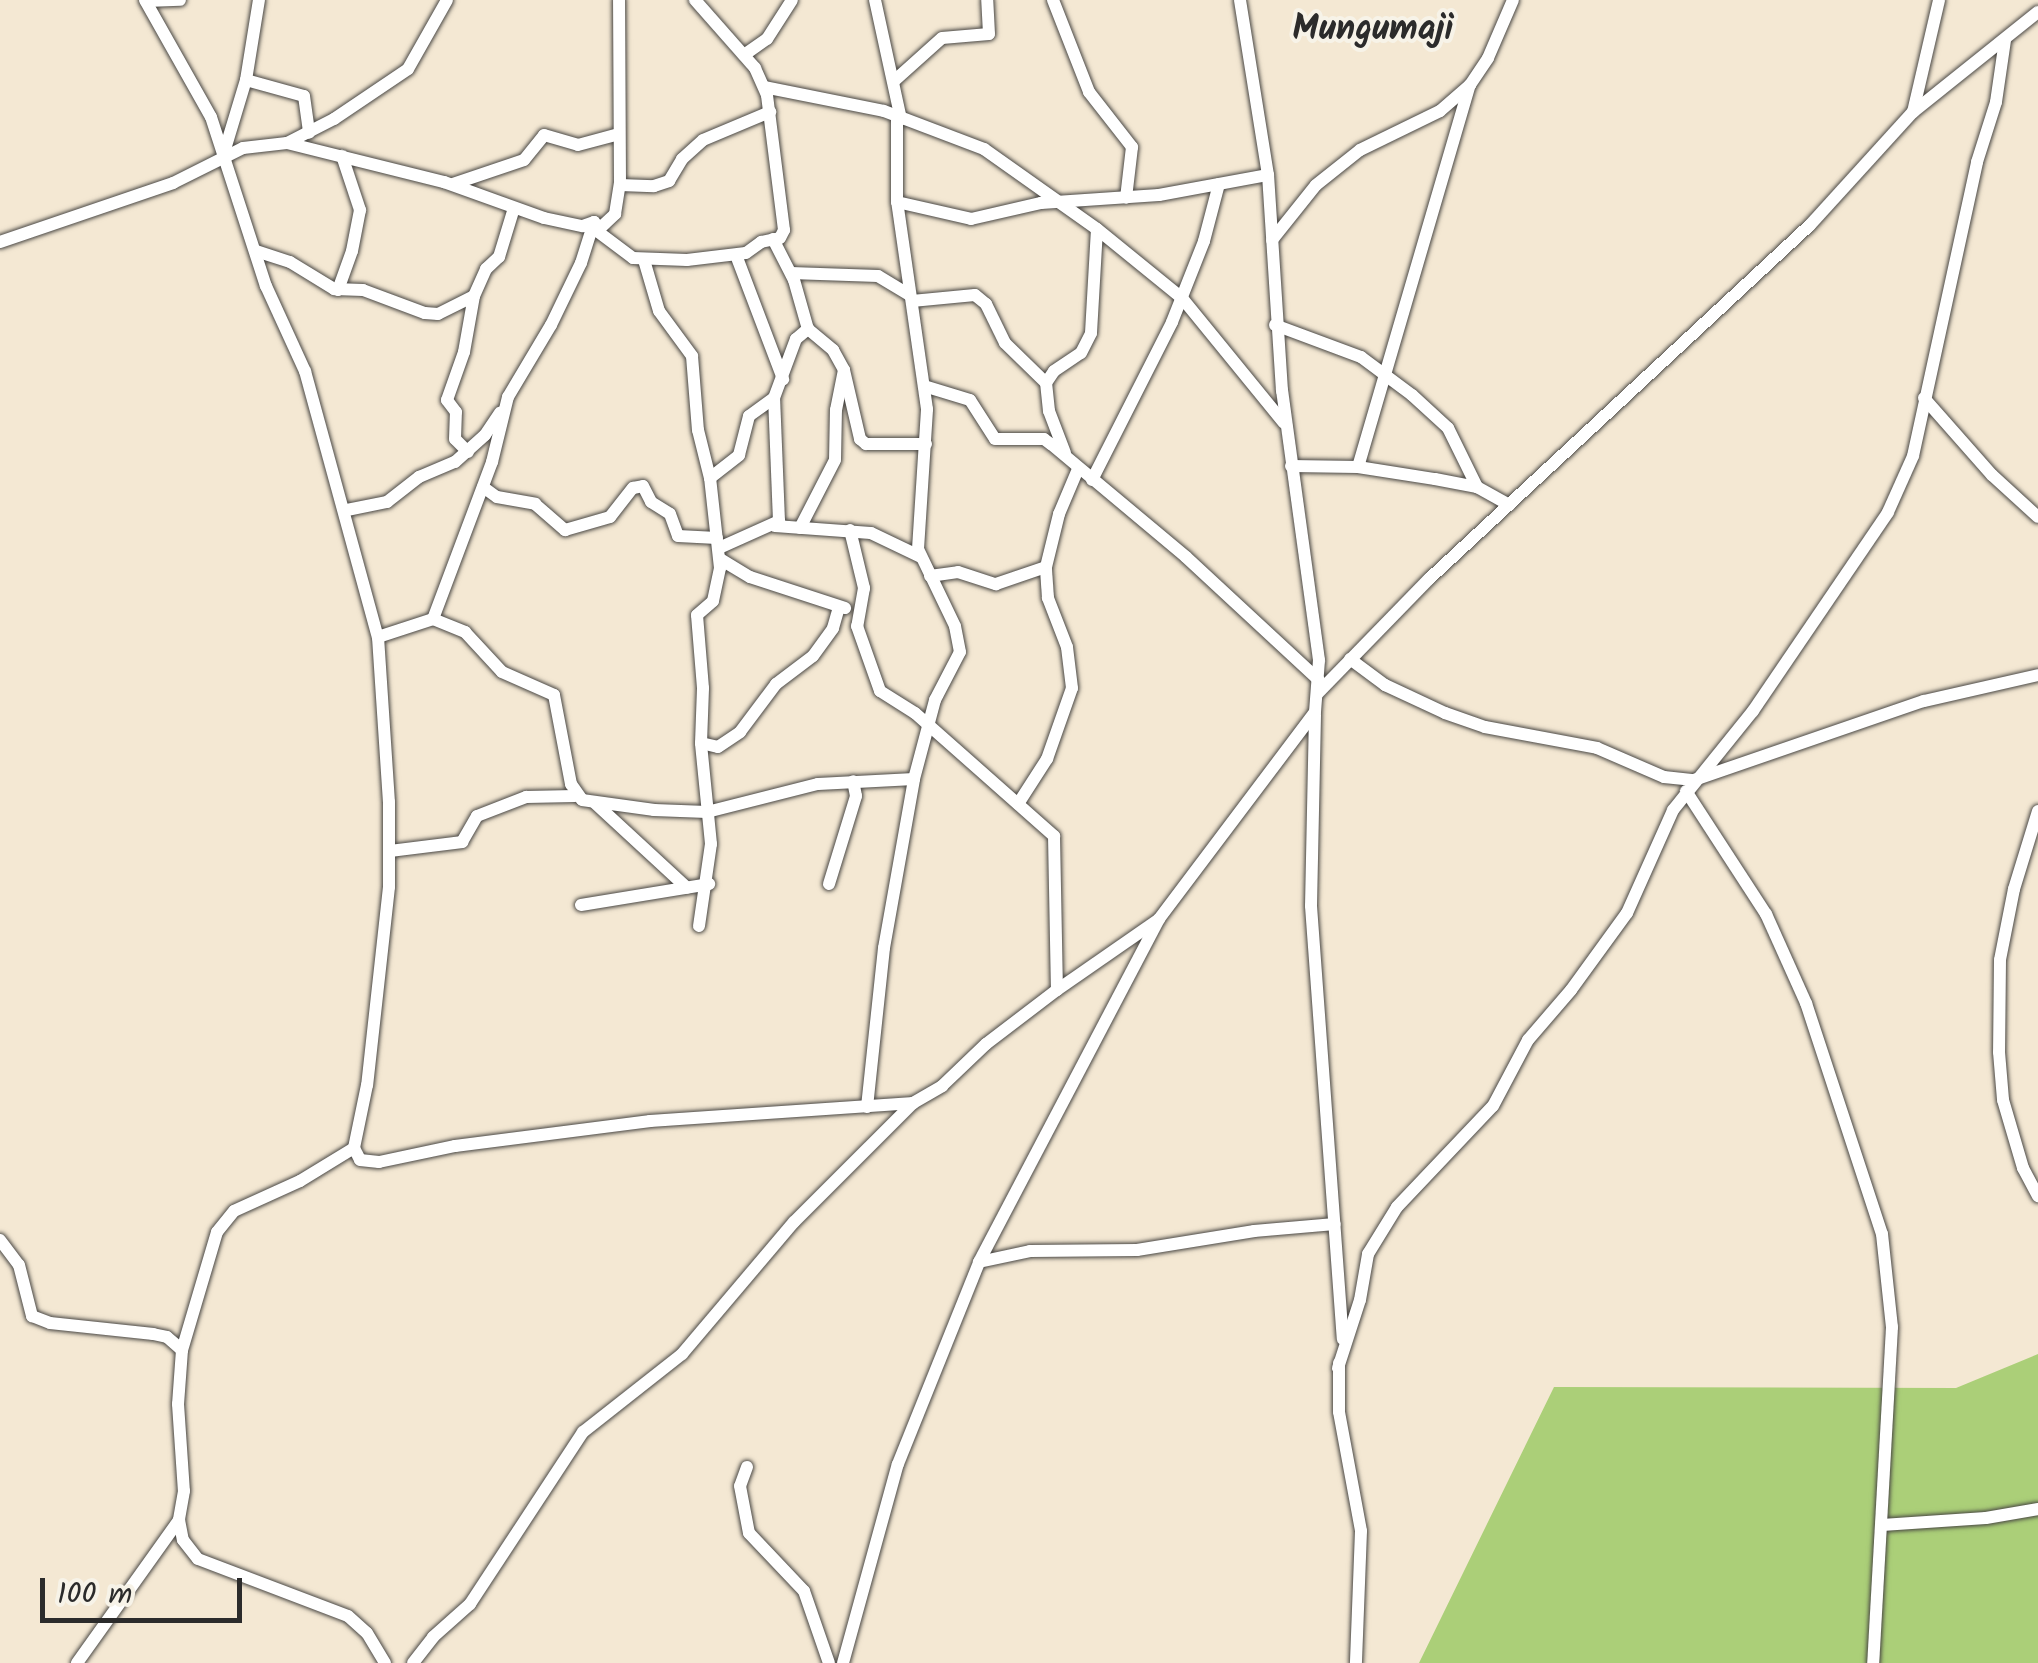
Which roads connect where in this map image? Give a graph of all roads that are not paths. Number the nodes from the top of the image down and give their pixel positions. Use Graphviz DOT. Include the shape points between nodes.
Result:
graph roads {
  1 [pos="180,0"];
  2 [pos="259,0"];
  3 [pos="447,0"];
  4 [pos="619,0"];
  5 [pos="694,0"];
  6 [pos="792,0"];
  7 [pos="875,0"];
  8 [pos="987,0"];
  9 [pos="1053,0"];
  10 [pos="1240,0"];
  11 [pos="1514,0"];
  12 [pos="1939,0"];
  13 [pos="145,1"];
  14 [pos="2038,12"];
  15 [pos="2004,40"];
  16 [pos="744,54"];
  17 [pos="246,80"];
  18 [pos="894,82"];
  19 [pos="1470,85"];
  20 [pos="764,86"];
  21 [pos="770,112"];
  22 [pos="1913,112"];
  23 [pos="899,118"];
  24 [pos="309,134"];
  25 [pos="620,134"];
  26 [pos="287,143"];
  27 [pos="223,156"];
  28 [pos="342,156"];
  29 [pos="1268,175"];
  30 [pos="451,184"];
  31 [pos="1218,184"];
  32 [pos="620,185"];
  33 [pos="1126,198"];
  34 [pos="897,202"];
  35 [pos="1058,202"];
  36 [pos="514,208"];
  37 [pos="596,227"];
  38 [pos="1097,229"];
  39 [pos="774,238"];
  40 [pos="1272,240"];
  41 [pos="0,242"];
  42 [pos="256,251"];
  43 [pos="736,256"];
  44 [pos="644,260"];
  45 [pos="791,273"];
  46 [pos="338,290"];
  47 [pos="474,296"];
  48 [pos="911,298"];
  49 [pos="1182,298"];
  50 [pos="1275,325"];
  51 [pos="808,330"];
  52 [pos="844,370"];
  53 [pos="1387,374"];
  54 [pos="783,379"];
  55 [pos="1046,384"];
  56 [pos="924,386"];
  57 [pos="508,398"];
  58 [pos="774,398"];
  59 [pos="1924,398"];
  60 [pos="1286,425"];
  61 [pos="926,444"];
  62 [pos="468,452"];
  63 [pos="1072,464"];
  64 [pos="1291,466"];
  65 [pos="1358,467"];
  66 [pos="710,478"];
  67 [pos="1092,480"];
  68 [pos="1477,487"];
  69 [pos="483,488"];
  70 [pos="1510,505"];
  71 [pos="347,510"];
  72 [pos="2038,517"];
  73 [pos="775,526"];
  74 [pos="800,528"];
  75 [pos="850,530"];
  76 [pos="719,548"];
  77 [pos="921,557"];
  78 [pos="1046,567"];
  79 [pos="930,576"];
  80 [pos="839,607"];
  81 [pos="856,613"];
  82 [pos="432,619"];
  83 [pos="378,636"];
  84 [pos="1350,659"];
  85 [pos="2038,674"];
  86 [pos="1318,687"];
  87 [pos="1315,712"];
  88 [pos="929,726"];
  89 [pos="701,743"];
  90 [pos="914,779"];
  91 [pos="853,781"];
  92 [pos="1690,785"];
  93 [pos="575,796"];
  94 [pos="595,803"];
  95 [pos="1018,804"];
  96 [pos="2038,811"];
  97 [pos="707,812"];
  98 [pos="390,851"];
  99 [pos="708,884"];
  100 [pos="829,884"];
  101 [pos="688,888"];
  102 [pos="581,905"];
  103 [pos="1159,919"];
  104 [pos="699,926"];
  105 [pos="1056,990"];
  106 [pos="912,1104"];
  107 [pos="868,1106"];
  108 [pos="354,1148"];
  109 [pos="2038,1196"];
  110 [pos="1336,1224"];
  111 [pos="0,1240"];
  112 [pos="979,1262"];
  113 [pos="182,1350"];
  114 [pos="1338,1368"];
  115 [pos="747,1467"];
  116 [pos="2038,1509"];
  117 [pos="179,1520"];
  118 [pos="1882,1525"];
  119 [pos="77,1663"];
  120 [pos="385,1663"];
  121 [pos="414,1663"];
  122 [pos="829,1663"];
  123 [pos="843,1663"];
  124 [pos="1356,1663"];
  125 [pos="1873,1663"];
  1 -- 13 [label="street"];
  2 -- 17 [label="street"];
  3 -- 24 [label="street" via="408,69"];
  4 -- 25 [label="street"];
  5 -- 16 [label="street"];
  6 -- 16 [label="street" via="767,40"];
  7 -- 18 [label="street"];
  8 -- 18 [label="street" via="990,34 942,38"];
  9 -- 33 [label="street" via="1088,92 1132,147"];
  10 -- 29 [label="street"];
  11 -- 19 [label="street"];
  12 -- 22 [label="street"];
  13 -- 27 [label="street" via="211,117"];
  14 -- 15 [label="street"];
  15 -- 22 [label="street"];
  15 -- 59 [label="street" via="1996,102"];
  16 -- 20 [label="street"];
  17 -- 24 [label="street" via="304,96"];
  17 -- 27 [label="street"];
  18 -- 23 [label="street"];
  19 -- 40 [label="street" via="1440,111 1360,150 1316,186"];
  19 -- 53 [label="street"];
  20 -- 21 [label="street"];
  20 -- 23 [label="street"];
  21 -- 32 [label="street" via="703,140 668,182"];
  21 -- 39 [label="street" via="784,211 783,236"];
  22 -- 70 [label="street" via="1810,225"];
  23 -- 34 [label="street"];
  23 -- 35 [label="street" via="984,149"];
  24 -- 26 [label="street"];
  25 -- 30 [label="street" via="578,145 544,135 524,160"];
  25 -- 32 [label="street"];
  26 -- 27 [label="street"];
  26 -- 28 [label="street"];
  27 -- 41 [label="street" via="173,183"];
  27 -- 42 [label="street"];
  28 -- 30 [label="street"];
  28 -- 46 [label="street" via="360,210"];
  29 -- 31 [label="street"];
  29 -- 40 [label="street"];
  30 -- 36 [label="street"];
  31 -- 33 [label="street"];
  31 -- 49 [label="street"];
  32 -- 37 [label="street" via="614,214"];
  33 -- 35 [label="street"];
  34 -- 35 [label="street" via="961,220"];
  34 -- 48 [label="street"];
  35 -- 38 [label="street"];
  36 -- 37 [label="street"];
  36 -- 47 [label="street" via="499,257 486,268"];
  37 -- 44 [label="street" via="625,256"];
  37 -- 57 [label="street"];
  38 -- 49 [label="street"];
  38 -- 55 [label="street" via="1091,333 1086,347"];
  39 -- 43 [label="street"];
  39 -- 45 [label="street"];
  40 -- 50 [label="street"];
  42 -- 46 [label="street"];
  42 -- 71 [label="street" via="305,371"];
  43 -- 44 [label="street"];
  43 -- 54 [label="street"];
  44 -- 66 [label="street" via="659,311 692,356"];
  45 -- 48 [label="street" via="878,276"];
  45 -- 51 [label="street"];
  46 -- 47 [label="street" via="363,290 433,314"];
  47 -- 62 [label="street" via="447,400 456,412 455,439"];
  48 -- 55 [label="street" via="975,294 1006,343"];
  48 -- 56 [label="street"];
  49 -- 60 [label="street"];
  49 -- 67 [label="street"];
  50 -- 53 [label="street" via="1361,357"];
  50 -- 60 [label="street"];
  51 -- 52 [label="street" via="833,350"];
  51 -- 54 [label="street" via="796,339"];
  52 -- 61 [label="street" via="863,443"];
  52 -- 74 [label="street" via="835,460"];
  53 -- 65 [label="street"];
  53 -- 68 [label="street" via="1448,428"];
  54 -- 58 [label="street"];
  55 -- 63 [label="street" via="1049,411"];
  56 -- 61 [label="street"];
  56 -- 63 [label="street" via="970,400 994,439 1044,440"];
  57 -- 62 [label="street"];
  57 -- 69 [label="street"];
  58 -- 66 [label="street" via="752,412 736,461"];
  58 -- 73 [label="street"];
  59 -- 72 [label="street"];
  59 -- 92 [label="street" via="1913,456 1888,512 1753,711"];
  60 -- 64 [label="street"];
  61 -- 77 [label="street"];
  62 -- 71 [label="street" via="418,476 387,502"];
  63 -- 67 [label="street"];
  63 -- 78 [label="street"];
  64 -- 65 [label="street"];
  64 -- 86 [label="street"];
  65 -- 68 [label="street"];
  66 -- 76 [label="street"];
  67 -- 86 [label="street" via="1186,557"];
  68 -- 70 [label="street"];
  69 -- 76 [label="street" via="497,498 535,504 566,530 610,517 633,488 643,486 651,502 670,514 678,536"];
  69 -- 82 [label="street"];
  70 -- 84 [label="street"];
  71 -- 83 [label="street"];
  73 -- 74 [label="street"];
  73 -- 76 [label="street"];
  74 -- 75 [label="street"];
  75 -- 77 [label="street" via="880,536"];
  75 -- 81 [label="street" via="864,588"];
  76 -- 80 [label="street" via="750,577"];
  76 -- 89 [label="street" via="713,601 697,615"];
  77 -- 79 [label="street"];
  78 -- 79 [label="street" via="996,584 958,572"];
  78 -- 95 [label="street" via="1072,688 1047,759"];
  79 -- 88 [label="street" via="960,652"];
  80 -- 81 [label="street"];
  80 -- 89 [label="street" via="834,628 812,656 776,684 740,732 712,748"];
  81 -- 88 [label="street" via="880,692"];
  82 -- 83 [label="street"];
  82 -- 93 [label="street" via="465,632 502,672 554,695"];
  83 -- 98 [label="street"];
  84 -- 86 [label="street"];
  84 -- 92 [label="street" via="1414,701 1458,718 1598,748"];
  85 -- 92 [label="street" via="1924,701"];
  86 -- 87 [label="street"];
  87 -- 103 [label="street"];
  87 -- 110 [label="street" via="1310,906"];
  88 -- 90 [label="street"];
  88 -- 95 [label="street"];
  89 -- 97 [label="street"];
  90 -- 91 [label="street"];
  90 -- 107 [label="street" via="884,948"];
  91 -- 97 [label="street" via="790,789"];
  91 -- 100 [label="street" via="856,796"];
  92 -- 114 [label="street" via="1610,937 1536,1028 1480,1123 1460,1136 1375,1241"];
  92 -- 118 [label="street" via="1766,914 1806,1003 1882,1234 1892,1327"];
  93 -- 94 [label="street"];
  93 -- 98 [label="street" via="526,797 476,816 456,844"];
  94 -- 97 [label="street"];
  94 -- 101 [label="street"];
  95 -- 105 [label="street" via="1048,826 1057,847"];
  96 -- 109 [label="street" via="2000,960 1998,1052 2002,1100"];
  97 -- 99 [label="street"];
  98 -- 108 [label="street" via="388,930"];
  99 -- 101 [label="street"];
  99 -- 104 [label="street"];
  101 -- 102 [label="street"];
  103 -- 105 [label="street"];
  103 -- 112 [label="street"];
  105 -- 106 [label="street"];
  106 -- 107 [label="street"];
  106 -- 121 [label="street" via="794,1222 682,1354 582,1432 470,1604"];
  107 -- 108 [label="street" via="650,1121 368,1163"];
  108 -- 113 [label="street" via="225,1220"];
  110 -- 112 [label="street" via="1138,1250 1030,1251"];
  110 -- 114 [label="street" via="1345,1314"];
  111 -- 113 [label="street" via="19,1265 32,1316 167,1337"];
  112 -- 123 [label="street" via="898,1464"];
  113 -- 117 [label="street"];
  114 -- 124 [label="street" via="1339,1412 1361,1531"];
  115 -- 122 [label="street" via="740,1486 749,1533 804,1591"];
  116 -- 118 [label="street"];
  117 -- 119 [label="street"];
  117 -- 120 [label="street" via="183,1540 198,1559 348,1616"];
  118 -- 125 [label="street"];
}
